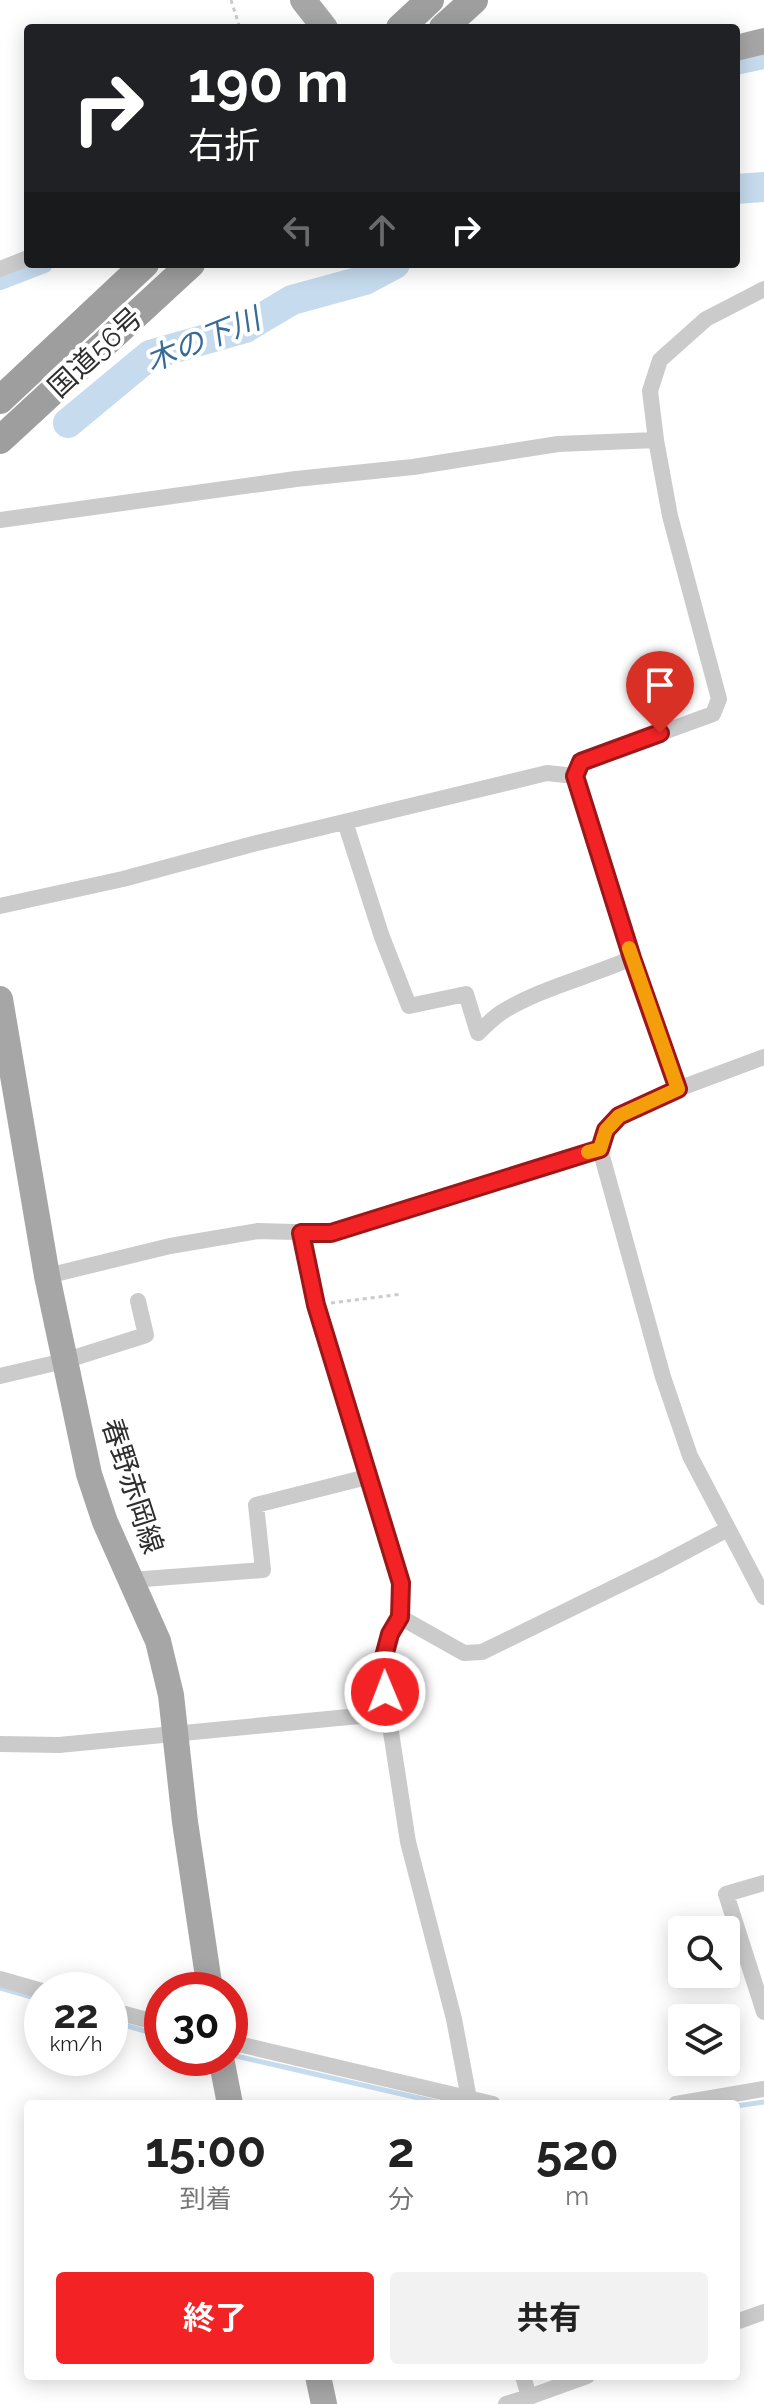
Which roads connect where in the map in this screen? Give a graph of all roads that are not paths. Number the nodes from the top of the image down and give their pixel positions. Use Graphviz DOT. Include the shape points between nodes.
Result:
graph roads {
  1 [pos="303,0"];
  2 [pos="430,0"];
  3 [pos="474,0"];
  4 [pos="322,24"];
  5 [pos="404,24"];
  6 [pos="447,24"];
  7 [pos="764,41"];
  8 [pos="740,47"];
  9 [pos="24,260"];
  10 [pos="141,268"];
  11 [pos="187,268"];
  12 [pos="0,269"];
  13 [pos="764,289"];
  14 [pos="0,400"];
  15 [pos="0,440"];
  16 [pos="656,440"];
  17 [pos="0,520"];
  18 [pos="575,776"];
  19 [pos="345,822"];
  20 [pos="0,906"];
  21 [pos="632,958"];
  22 [pos="0,999"];
  23 [pos="764,1057"];
  24 [pos="678,1089"];
  25 [pos="600,1149"];
  26 [pos="301,1233"];
  27 [pos="47,1276"];
  28 [pos="138,1301"];
  29 [pos="64,1361"];
  30 [pos="0,1376"];
  31 [pos="367,1477"];
  32 [pos="728,1529"];
  33 [pos="131,1580"];
  34 [pos="764,1597"];
  35 [pos="400,1617"];
  36 [pos="389,1719"];
  37 [pos="176,1734"];
  38 [pos="0,1744"];
  39 [pos="764,1883"];
  40 [pos="207,1972"];
  41 [pos="0,1979"];
  42 [pos="24,1986"];
  43 [pos="764,2012"];
  44 [pos="248,2046"];
  45 [pos="225,2076"];
  46 [pos="764,2089"];
  47 [pos="229,2100"];
  48 [pos="462,2100"];
  49 [pos="470,2100"];
  50 [pos="699,2100"];
  51 [pos="764,2312"];
  52 [pos="740,2321"];
  53 [pos="319,2380"];
  54 [pos="524,2380"];
  55 [pos="576,2380"];
  56 [pos="529,2397"];
  57 [pos="324,2404"];
  58 [pos="506,2404"];
  1 -- 4 [label="main road"];
  2 -- 5 [label="highway"];
  3 -- 6 [label="highway"];
  7 -- 8 [label="main road"];
  9 -- 12 [label="street"];
  10 -- 14 [label="highway, 国道56号"];
  11 -- 15 [label="highway, 国道56号"];
  13 -- 16 [label="street" via="706,319 660,360 650,391"];
  16 -- 17 [label="street" via="558,444"];
  16 -- 18 [label="street" via="670,516 719,699 713,714 581,762"];
  18 -- 19 [label="street" via="547,773"];
  18 -- 21 [label="street"];
  19 -- 20 [label="street"];
  19 -- 21 [label="street" via="409,1006 466,994 478,1033 501,1013 547,990"];
  21 -- 24 [label="street"];
  22 -- 27 [label="main road, 春野赤岡線"];
  23 -- 24 [label="street"];
  24 -- 25 [label="street" via="619,1116 606,1130"];
  25 -- 26 [label="street" via="331,1233"];
  25 -- 32 [label="street" via="690,1456"];
  26 -- 27 [label="street" via="258,1231"];
  26 -- 31 [label="street" via="316,1305"];
  27 -- 29 [label="main road, 春野赤岡線"];
  28 -- 29 [label="street" via="146,1335"];
  29 -- 30 [label="street"];
  29 -- 33 [label="main road, 春野赤岡線" via="89,1474"];
  31 -- 33 [label="street" via="256,1505 263,1570"];
  31 -- 35 [label="street" via="401,1583"];
  32 -- 34 [label="street"];
  32 -- 35 [label="street" via="482,1652 464,1653"];
  33 -- 37 [label="main road, 春野赤岡線" via="158,1641"];
  35 -- 36 [label="street" via="382,1664"];
  36 -- 37 [label="street" via="359,1716"];
  36 -- 49 [label="street" via="408,1842"];
  37 -- 38 [label="street" via="59,1745"];
  37 -- 40 [label="main road, 春野赤岡線"];
  39 -- 43 [label="street" via="726,1894"];
  41 -- 42 [label="street"];
  44 -- 48 [label="street"];
  45 -- 47 [label="main road"];
  46 -- 50 [label="street"];
  51 -- 52 [label="street"];
  53 -- 57 [label="main road"];
  54 -- 56 [label="street"];
  55 -- 56 [label="street"];
  56 -- 58 [label="street"];
}
